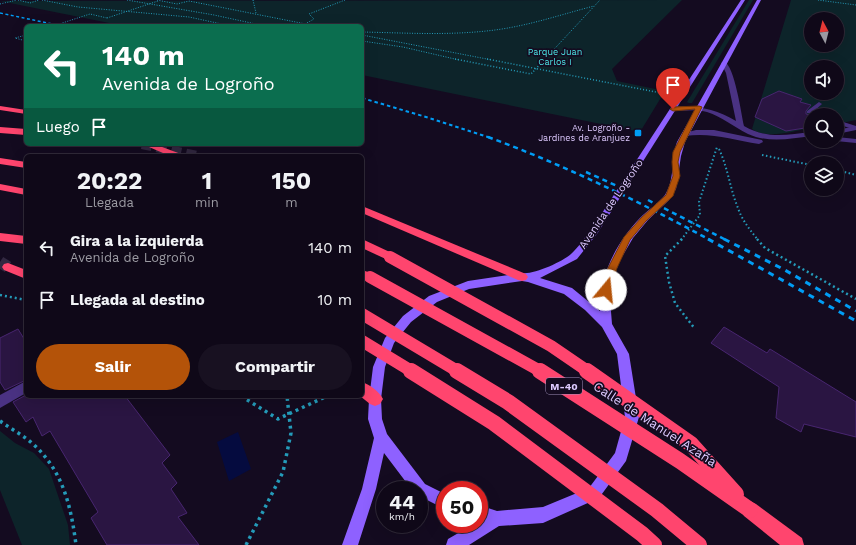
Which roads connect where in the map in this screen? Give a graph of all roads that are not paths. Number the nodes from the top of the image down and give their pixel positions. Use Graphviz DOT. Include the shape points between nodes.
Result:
graph roads {
  1 [pos="743,0"];
  2 [pos="759,0"];
  3 [pos="724,63"];
  4 [pos="671,80"];
  5 [pos="688,84"];
  6 [pos="819,104"];
  7 [pos="699,107"];
  8 [pos="0,108"];
  9 [pos="814,108"];
  10 [pos="673,109"];
  11 [pos="24,112"];
  12 [pos="844,124"];
  13 [pos="741,127"];
  14 [pos="856,128"];
  15 [pos="0,130"];
  16 [pos="844,130"];
  17 [pos="24,132"];
  18 [pos="685,134"];
  19 [pos="804,135"];
  20 [pos="804,140"];
  21 [pos="844,140"];
  22 [pos="856,141"];
  23 [pos="151,146"];
  24 [pos="173,154"];
  25 [pos="0,161"];
  26 [pos="24,165"];
  27 [pos="0,187"];
  28 [pos="24,192"];
  29 [pos="364,210"];
  30 [pos="0,237"];
  31 [pos="24,240"];
  32 [pos="364,244"];
  33 [pos="8,267"];
  34 [pos="24,274"];
  35 [pos="366,275"];
  36 [pos="526,278"];
  37 [pos="364,315"];
  38 [pos="606,324"];
  39 [pos="364,341"];
  40 [pos="24,387"];
  41 [pos="364,391"];
  42 [pos="375,399"];
  43 [pos="0,402"];
  44 [pos="381,438"];
  45 [pos="436,497"];
  46 [pos="750,510"];
  47 [pos="488,516"];
  48 [pos="497,519"];
  49 [pos="350,545"];
  50 [pos="454,545"];
  51 [pos="654,545"];
  52 [pos="699,545"];
  53 [pos="795,545"];
  1 -- 5 [label="main road, Avenida de Logroño"];
  2 -- 3 [label="main road"];
  3 -- 7 [label="main road"];
  3 -- 13 [label="street" via="729,73"];
  4 -- 5 [label="street"];
  5 -- 10 [label="main road, Avenida de Logroño"];
  6 -- 9 [label="street"];
  7 -- 10 [label="street"];
  7 -- 13 [label="street" via="726,117"];
  7 -- 18 [label="main road"];
  8 -- 11 [label="highway"];
  10 -- 36 [label="main road, Avenida de Logroño" via="594,232 574,258 546,272"];
  12 -- 14 [label="street"];
  13 -- 19 [label="street" via="760,137"];
  14 -- 16 [label="street"];
  15 -- 17 [label="highway"];
  18 -- 20 [label="street" via="699,131 727,134 769,144 786,144"];
  18 -- 38 [label="main road" via="676,152 676,176 669,196 627,239 612,268 606,290"];
  21 -- 22 [label="street"];
  23 -- 24 [label="highway"];
  25 -- 26 [label="highway"];
  27 -- 28 [label="highway"];
  29 -- 36 [label="highway"];
  30 -- 31 [label="highway"];
  32 -- 46 [label="highway, bridge" via="551,346 691,444"];
  33 -- 34 [label="highway"];
  35 -- 46 [label="highway, Calle de Manuel Azaña / M-40, bridge" via="535,368 680,460"];
  36 -- 38 [label="main road" via="568,291"];
  36 -- 42 [label="main road, Avenida de Logroño" via="468,285 433,299 407,319 389,341 379,367"];
  37 -- 52 [label="highway, bridge" via="508,402 657,510"];
  38 -- 48 [label="main road" via="623,354 628,381 632,417 621,456 594,493 543,515"];
  39 -- 51 [label="highway, bridge" via="494,423"];
  40 -- 43 [label="street"];
  41 -- 42 [label="highway"];
  42 -- 44 [label="main road, Avenida de Logroño" via="375,419"];
  44 -- 45 [label="main road" via="420,489"];
  44 -- 49 [label="main road" via="369,489"];
  46 -- 53 [label="highway, Calle de Manuel Azaña / M-40"];
  47 -- 48 [label="main road"];
  48 -- 50 [label="main road"];
}
